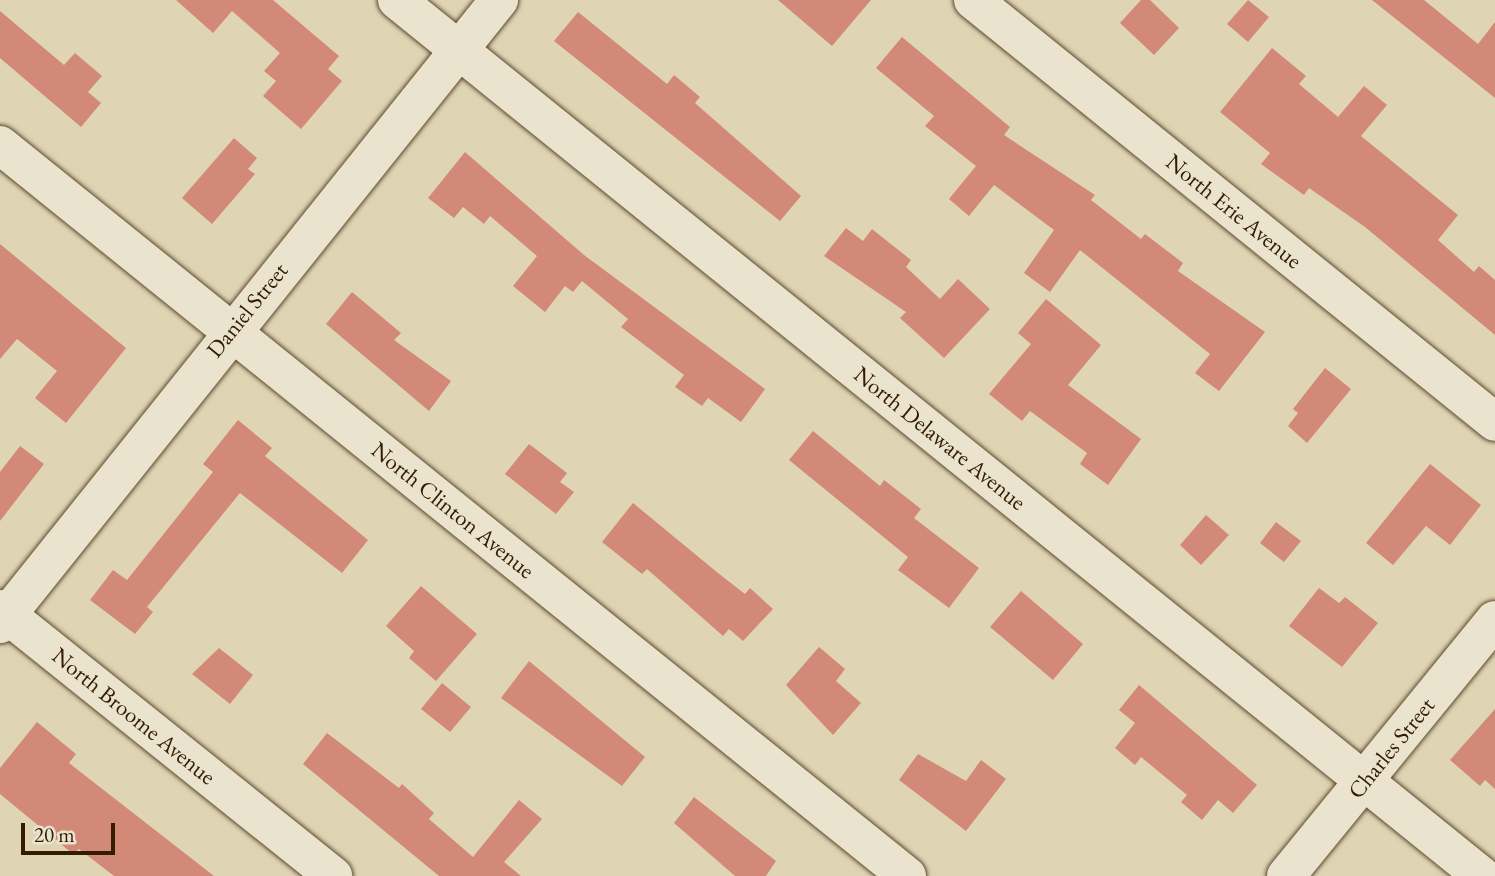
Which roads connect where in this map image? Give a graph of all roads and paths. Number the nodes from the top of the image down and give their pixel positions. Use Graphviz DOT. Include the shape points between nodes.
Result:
graph roads {
  1 [pos="397,0"];
  2 [pos="499,0"];
  3 [pos="973,0"];
  4 [pos="459,50"];
  5 [pos="0,145"];
  6 [pos="230,330"];
  7 [pos="1495,422"];
  8 [pos="3,616"];
  9 [pos="1495,620"];
  10 [pos="1364,781"];
  11 [pos="333,876"];
  12 [pos="907,876"];
  13 [pos="1286,876"];
  14 [pos="1482,876"];
  1 -- 4 [label="street, North Delaware Avenue"];
  2 -- 4 [label="street, Daniel Street"];
  3 -- 7 [label="street, North Erie Avenue"];
  4 -- 6 [label="street, Daniel Street"];
  4 -- 10 [label="street, North Delaware Avenue"];
  5 -- 6 [label="street, North Clinton Avenue"];
  6 -- 8 [label="street, Daniel Street"];
  6 -- 12 [label="street, North Clinton Avenue"];
  8 -- 11 [label="street, North Broome Avenue"];
  9 -- 10 [label="street, Charles Street"];
  10 -- 13 [label="street, Charles Street"];
  10 -- 14 [label="street, North Delaware Avenue"];
}
